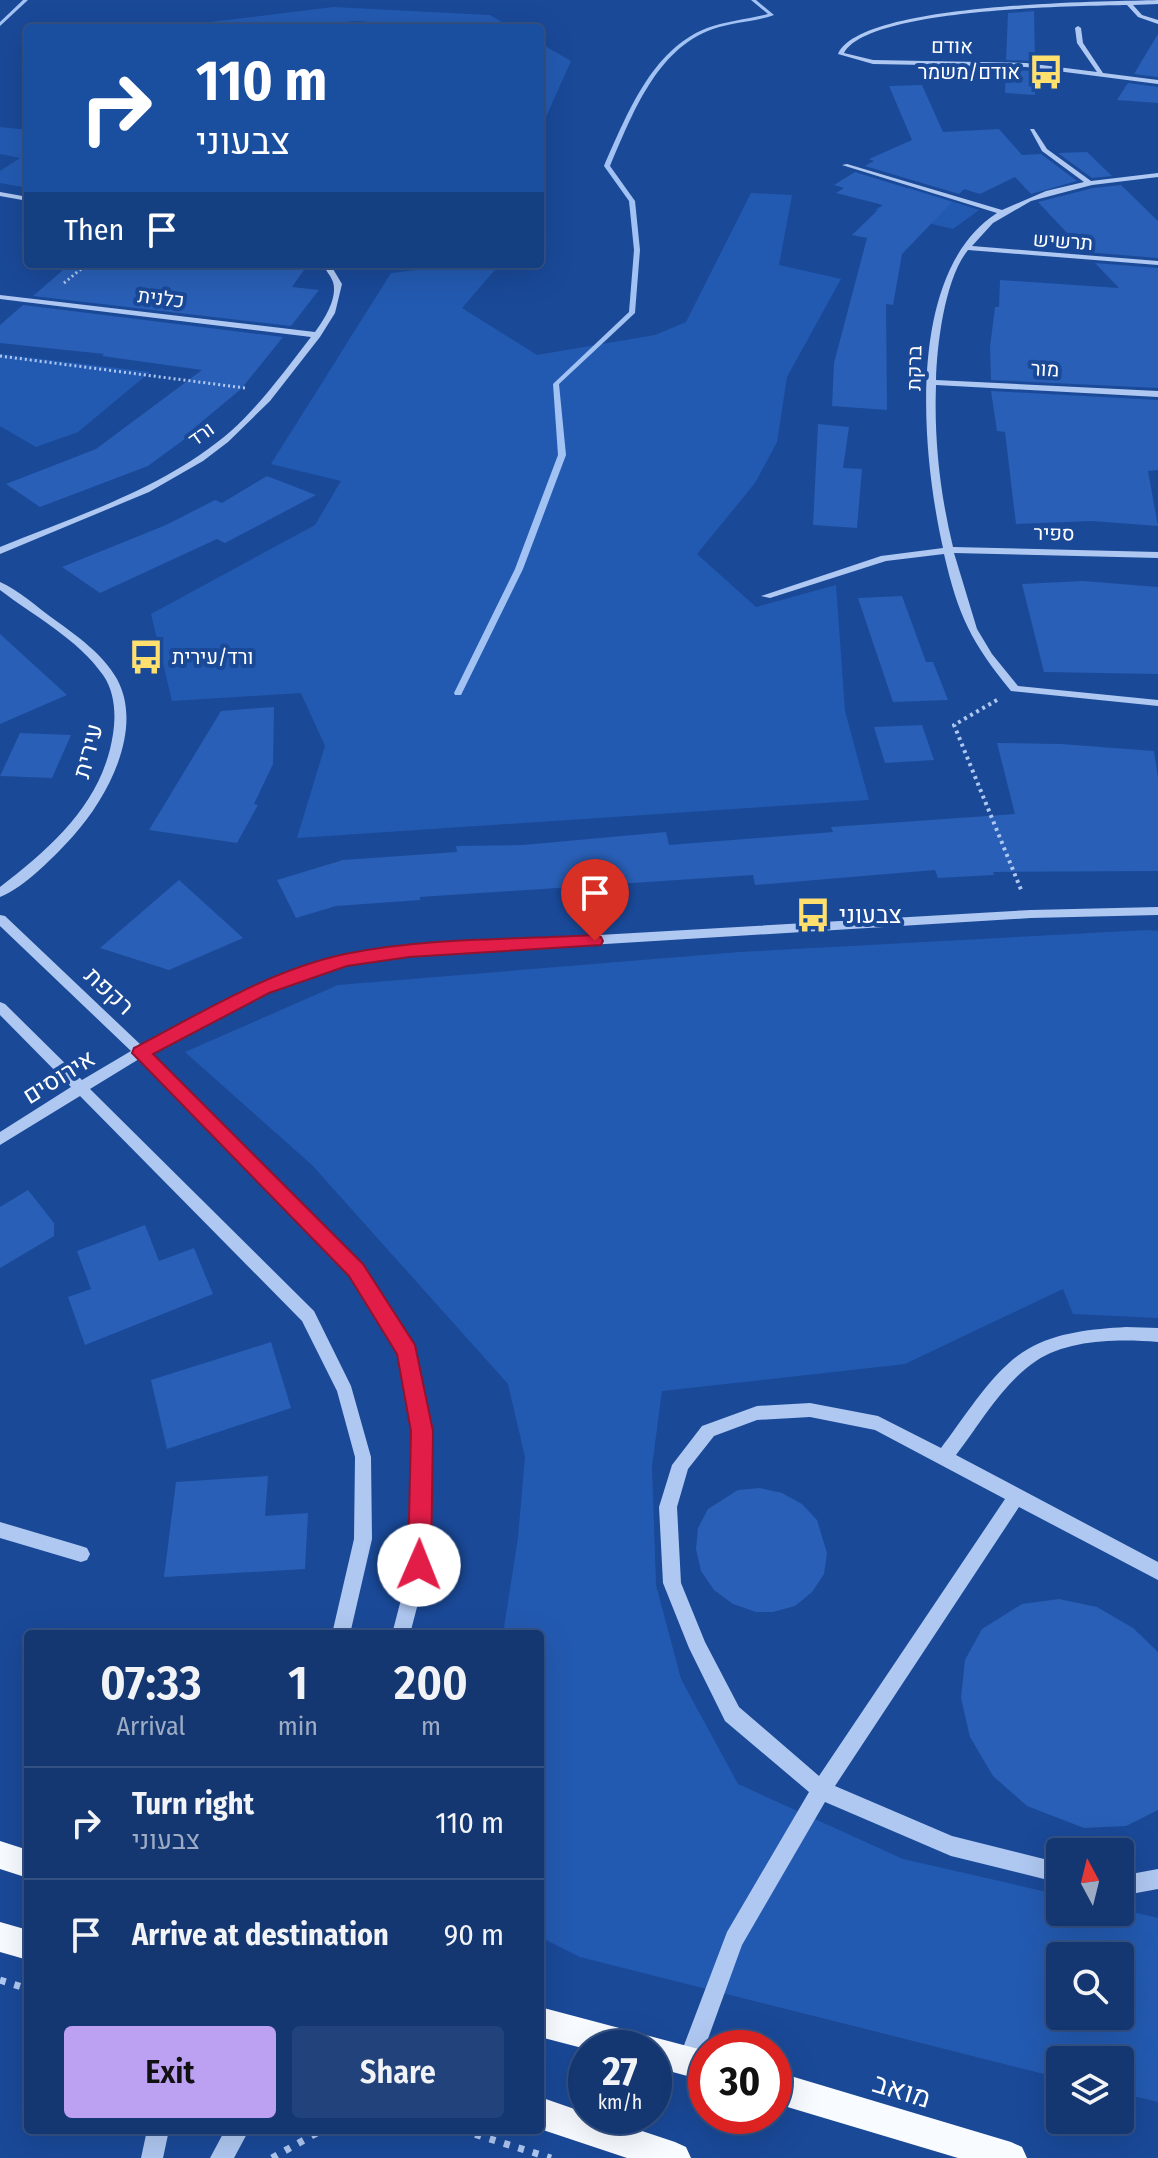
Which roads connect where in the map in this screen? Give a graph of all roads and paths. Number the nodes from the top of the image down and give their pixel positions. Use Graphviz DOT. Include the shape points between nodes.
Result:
graph roads {
  1 [pos="1158,2"];
  2 [pos="1129,3"];
  3 [pos="1158,22"];
  4 [pos="1078,28"];
  5 [pos="1101,74"];
  6 [pos="1158,82"];
  7 [pos="1032,130"];
  8 [pos="845,165"];
  9 [pos="1158,175"];
  10 [pos="1090,183"];
  11 [pos="0,194"];
  12 [pos="24,198"];
  13 [pos="1005,213"];
  14 [pos="966,248"];
  15 [pos="1158,263"];
  16 [pos="328,268"];
  17 [pos="0,297"];
  18 [pos="317,335"];
  19 [pos="0,356"];
  20 [pos="931,382"];
  21 [pos="272,392"];
  22 [pos="1158,394"];
  23 [pos="949,550"];
  24 [pos="0,551"];
  25 [pos="1158,555"];
  26 [pos="0,585"];
  27 [pos="766,596"];
  28 [pos="1015,689"];
  29 [pos="1158,703"];
  30 [pos="0,893"];
  31 [pos="1158,911"];
  32 [pos="1031,914"];
  33 [pos="0,919"];
  34 [pos="0,1007"];
  35 [pos="141,1053"];
  36 [pos="81,1088"];
  37 [pos="0,1139"];
  38 [pos="1158,1335"];
  39 [pos="944,1457"];
  40 [pos="1017,1495"];
  41 [pos="0,1530"];
  42 [pos="81,1554"];
  43 [pos="1158,1571"];
  44 [pos="342,1630"];
  45 [pos="402,1630"];
  46 [pos="821,1790"];
  47 [pos="0,1855"];
  48 [pos="24,1863"];
  49 [pos="1046,1870"];
  50 [pos="1158,1879"];
  51 [pos="1134,1883"];
  52 [pos="0,1937"];
  53 [pos="24,1944"];
  54 [pos="0,1980"];
  55 [pos="24,1988"];
  56 [pos="544,2023"];
  57 [pos="570,2030"];
  58 [pos="707,2030"];
  59 [pos="792,2092"];
  60 [pos="544,2114"];
  61 [pos="157,2134"];
  62 [pos="236,2134"];
  63 [pos="315,2134"];
  64 [pos="474,2134"];
  65 [pos="152,2158"];
  66 [pos="221,2158"];
  67 [pos="272,2158"];
  68 [pos="551,2158"];
  69 [pos="675,2158"];
  70 [pos="1011,2158"];
  1 -- 2 [label="street"];
  2 -- 3 [label="street" via="1140,16"];
  2 -- 5 [label="street, אודם" via="1014,5 940,14 856,38 841,54 873,62 981,63"];
  4 -- 5 [label="street" via="1080,43"];
  5 -- 6 [label="street, אודם"];
  7 -- 10 [label="street" via="1044,150"];
  8 -- 13 [label="street"];
  9 -- 10 [label="street, ברקת"];
  10 -- 13 [label="street, ברקת" via="1055,190"];
  11 -- 12 [label="street"];
  13 -- 14 [label="street, ברקת" via="990,221"];
  14 -- 15 [label="street, תרשיש"];
  14 -- 20 [label="street, ברקת" via="932,341"];
  16 -- 18 [label="street, ורד" via="338,284 338,297 333,315"];
  17 -- 18 [label="street, כלנית"];
  18 -- 21 [label="street, ורד"];
  19 -- 21 [label="path"];
  20 -- 22 [label="street, מור"];
  20 -- 23 [label="street, ברקת" via="935,479"];
  21 -- 24 [label="street, ורד" via="225,440 171,477"];
  23 -- 25 [label="street, ספיר"];
  23 -- 27 [label="street, ספיר" via="885,558"];
  23 -- 28 [label="street, ברקת" via="969,623"];
  26 -- 30 [label="street, עירית" via="89,652 110,677 120,713 111,766 92,807 51,852"];
  28 -- 29 [label="street"];
  28 -- 32 [label="path" via="954,725"];
  31 -- 32 [label="street"];
  32 -- 35 [label="street" via="409,951 345,960 262,988"];
  33 -- 35 [label="street, רקפת"];
  34 -- 36 [label="street"];
  35 -- 36 [label="street, אירוסים"];
  35 -- 45 [label="street, רקפת" via="356,1270 407,1352 422,1431 420,1550"];
  36 -- 37 [label="street, אירוסים"];
  36 -- 44 [label="street" via="308,1316 345,1391 363,1457 363,1539"];
  38 -- 39 [label="street" via="1069,1340 1024,1359"];
  39 -- 40 [label="street"];
  39 -- 46 [label="street" via="878,1423 810,1410 757,1413 708,1431 681,1465 668,1507 672,1583 698,1648 732,1714"];
  40 -- 43 [label="street"];
  40 -- 46 [label="street"];
  41 -- 42 [label="street"];
  46 -- 49 [label="street" via="951,1846"];
  46 -- 58 [label="street" via="734,1939"];
  47 -- 48 [label="main road"];
  50 -- 51 [label="street"];
  52 -- 53 [label="main road"];
  54 -- 55 [label="path"];
  56 -- 57 [label="main road"];
  59 -- 70 [label="main road, מואב"];
  60 -- 69 [label="main road"];
  61 -- 65 [label="street"];
  62 -- 66 [label="street"];
  63 -- 67 [label="path"];
  64 -- 68 [label="path"];
}
